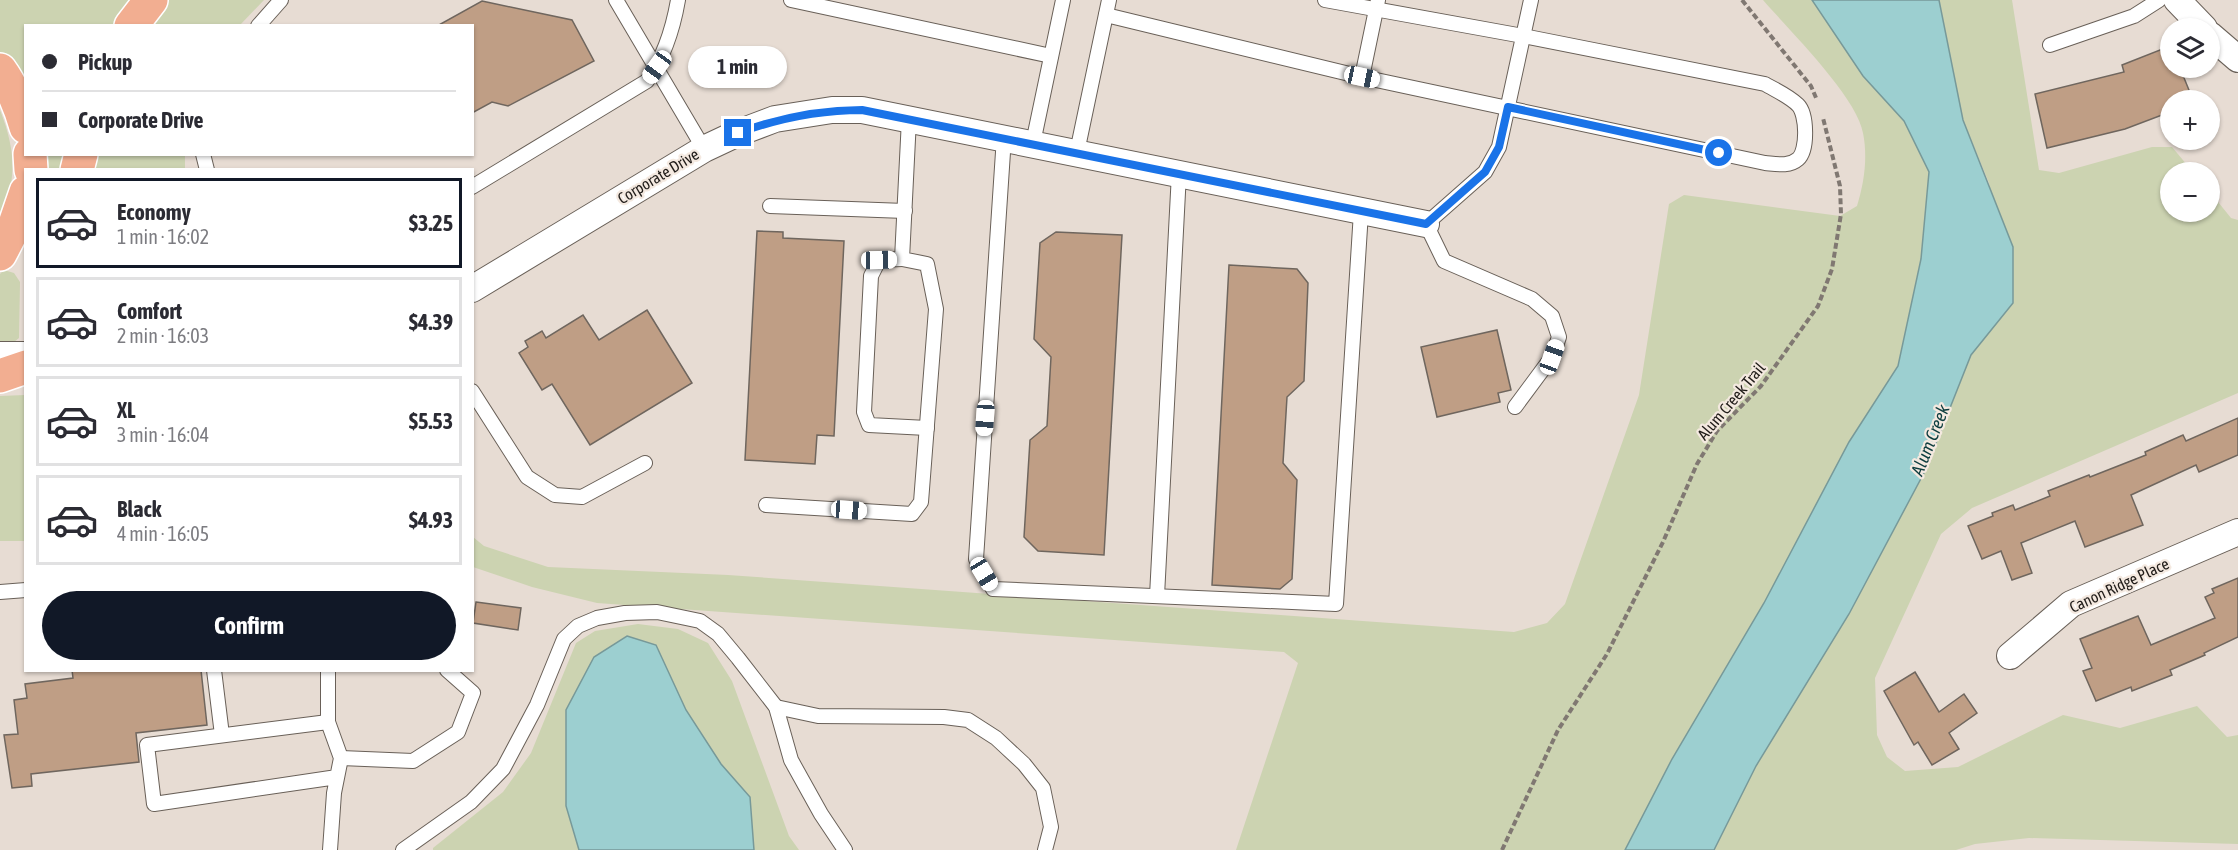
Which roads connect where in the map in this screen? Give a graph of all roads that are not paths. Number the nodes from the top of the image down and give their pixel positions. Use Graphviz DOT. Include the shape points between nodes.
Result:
graph roads {
  1 [pos="151,0"];
  2 [pos="281,0"];
  3 [pos="616,0"];
  4 [pos="678,0"];
  5 [pos="791,0"];
  6 [pos="1063,0"];
  7 [pos="1109,0"];
  8 [pos="1325,0"];
  9 [pos="1531,0"];
  10 [pos="2159,0"];
  11 [pos="2177,0"];
  12 [pos="1377,5"];
  13 [pos="1106,15"];
  14 [pos="2194,18"];
  15 [pos="133,24"];
  16 [pos="260,24"];
  17 [pos="1523,36"];
  18 [pos="2220,44"];
  19 [pos="2050,45"];
  20 [pos="1051,56"];
  21 [pos="2238,59"];
  22 [pos="657,67"];
  23 [pos="0,70"];
  24 [pos="1362,77"];
  25 [pos="1508,107"];
  26 [pos="909,119"];
  27 [pos="24,121"];
  28 [pos="1004,137"];
  29 [pos="1033,143"];
  30 [pos="704,149"];
  31 [pos="1077,152"];
  32 [pos="1179,173"];
  33 [pos="474,186"];
  34 [pos="24,198"];
  35 [pos="770,206"];
  36 [pos="905,211"];
  37 [pos="1361,212"];
  38 [pos="1426,224"];
  39 [pos="0,254"];
  40 [pos="902,259"];
  41 [pos="474,288"];
  42 [pos="0,355"];
  43 [pos="24,356"];
  44 [pos="24,368"];
  45 [pos="0,376"];
  46 [pos="0,382"];
  47 [pos="24,382"];
  48 [pos="474,394"];
  49 [pos="1515,407"];
  50 [pos="927,428"];
  51 [pos="645,463"];
  52 [pos="766,505"];
  53 [pos="2238,532"];
  54 [pos="24,590"];
  55 [pos="0,592"];
  56 [pos="1157,596"];
  57 [pos="2010,656"];
  58 [pos="214,672"];
  59 [pos="328,672"];
  60 [pos="449,672"];
  61 [pos="776,707"];
  62 [pos="328,722"];
  63 [pos="222,735"];
  64 [pos="341,758"];
  65 [pos="337,777"];
  66 [pos="330,850"];
  67 [pos="402,850"];
  68 [pos="845,850"];
  69 [pos="1045,850"];
  1 -- 15 [label="main road"];
  2 -- 16 [label="lane"];
  3 -- 22 [label="lane"];
  4 -- 22 [label="lane"];
  5 -- 20 [label="lane"];
  6 -- 20 [label="lane"];
  7 -- 13 [label="lane"];
  8 -- 12 [label="lane"];
  9 -- 17 [label="lane"];
  10 -- 19 [label="lane" via="2134,16"];
  11 -- 14 [label="street"];
  12 -- 17 [label="lane"];
  12 -- 24 [label="lane"];
  13 -- 24 [label="lane"];
  13 -- 31 [label="lane"];
  17 -- 25 [label="lane"];
  17 -- 25 [label="lane" via="1765,84 1799,105 1804,118 1804,147 1798,159 1786,165 1766,163"];
  18 -- 21 [label="street"];
  20 -- 29 [label="lane"];
  22 -- 30 [label="lane"];
  22 -- 33 [label="lane" via="647,81"];
  23 -- 27 [label="main road"];
  24 -- 25 [label="lane"];
  25 -- 38 [label="lane" via="1499,147 1485,172"];
  26 -- 28 [label="street, Corporate Drive"];
  26 -- 30 [label="street, Corporate Drive" via="862,110 810,112 775,119"];
  26 -- 36 [label="lane"];
  28 -- 29 [label="street, Corporate Drive"];
  28 -- 56 [label="lane" via="976,559 993,589"];
  29 -- 31 [label="street, Corporate Drive"];
  30 -- 41 [label="street, Corporate Drive"];
  31 -- 32 [label="street, Corporate Drive"];
  32 -- 37 [label="street, Corporate Drive"];
  32 -- 56 [label="lane"];
  34 -- 39 [label="main road"];
  35 -- 36 [label="lane"];
  36 -- 40 [label="lane"];
  37 -- 38 [label="street, Corporate Drive"];
  37 -- 56 [label="lane" via="1336,604"];
  38 -- 49 [label="lane" via="1444,261 1532,299 1552,316 1559,337 1552,357"];
  40 -- 50 [label="lane" via="927,264 936,309"];
  40 -- 50 [label="lane" via="879,260 871,276 864,412 869,425"];
  42 -- 43 [label="street"];
  44 -- 45 [label="main road"];
  46 -- 47 [label="street"];
  48 -- 51 [label="lane" via="527,477 555,495 582,497"];
  50 -- 52 [label="lane" via="921,502 912,514"];
  53 -- 57 [label="street, Canon Ridge Place" via="2071,604"];
  54 -- 55 [label="lane"];
  58 -- 63 [label="lane"];
  59 -- 62 [label="lane"];
  60 -- 64 [label="lane" via="473,693 458,732 413,761"];
  61 -- 67 [label="lane" via="718,634 700,621 657,612 597,618 578,626 564,639 537,705 502,769 471,802"];
  61 -- 68 [label="lane" via="791,760"];
  61 -- 69 [label="lane" via="818,716 968,720 996,738 1024,764 1042,788 1051,827"];
  62 -- 63 [label="lane"];
  62 -- 64 [label="lane"];
  63 -- 65 [label="lane" via="147,745 154,804"];
  64 -- 65 [label="lane"];
  65 -- 66 [label="lane"];
}
